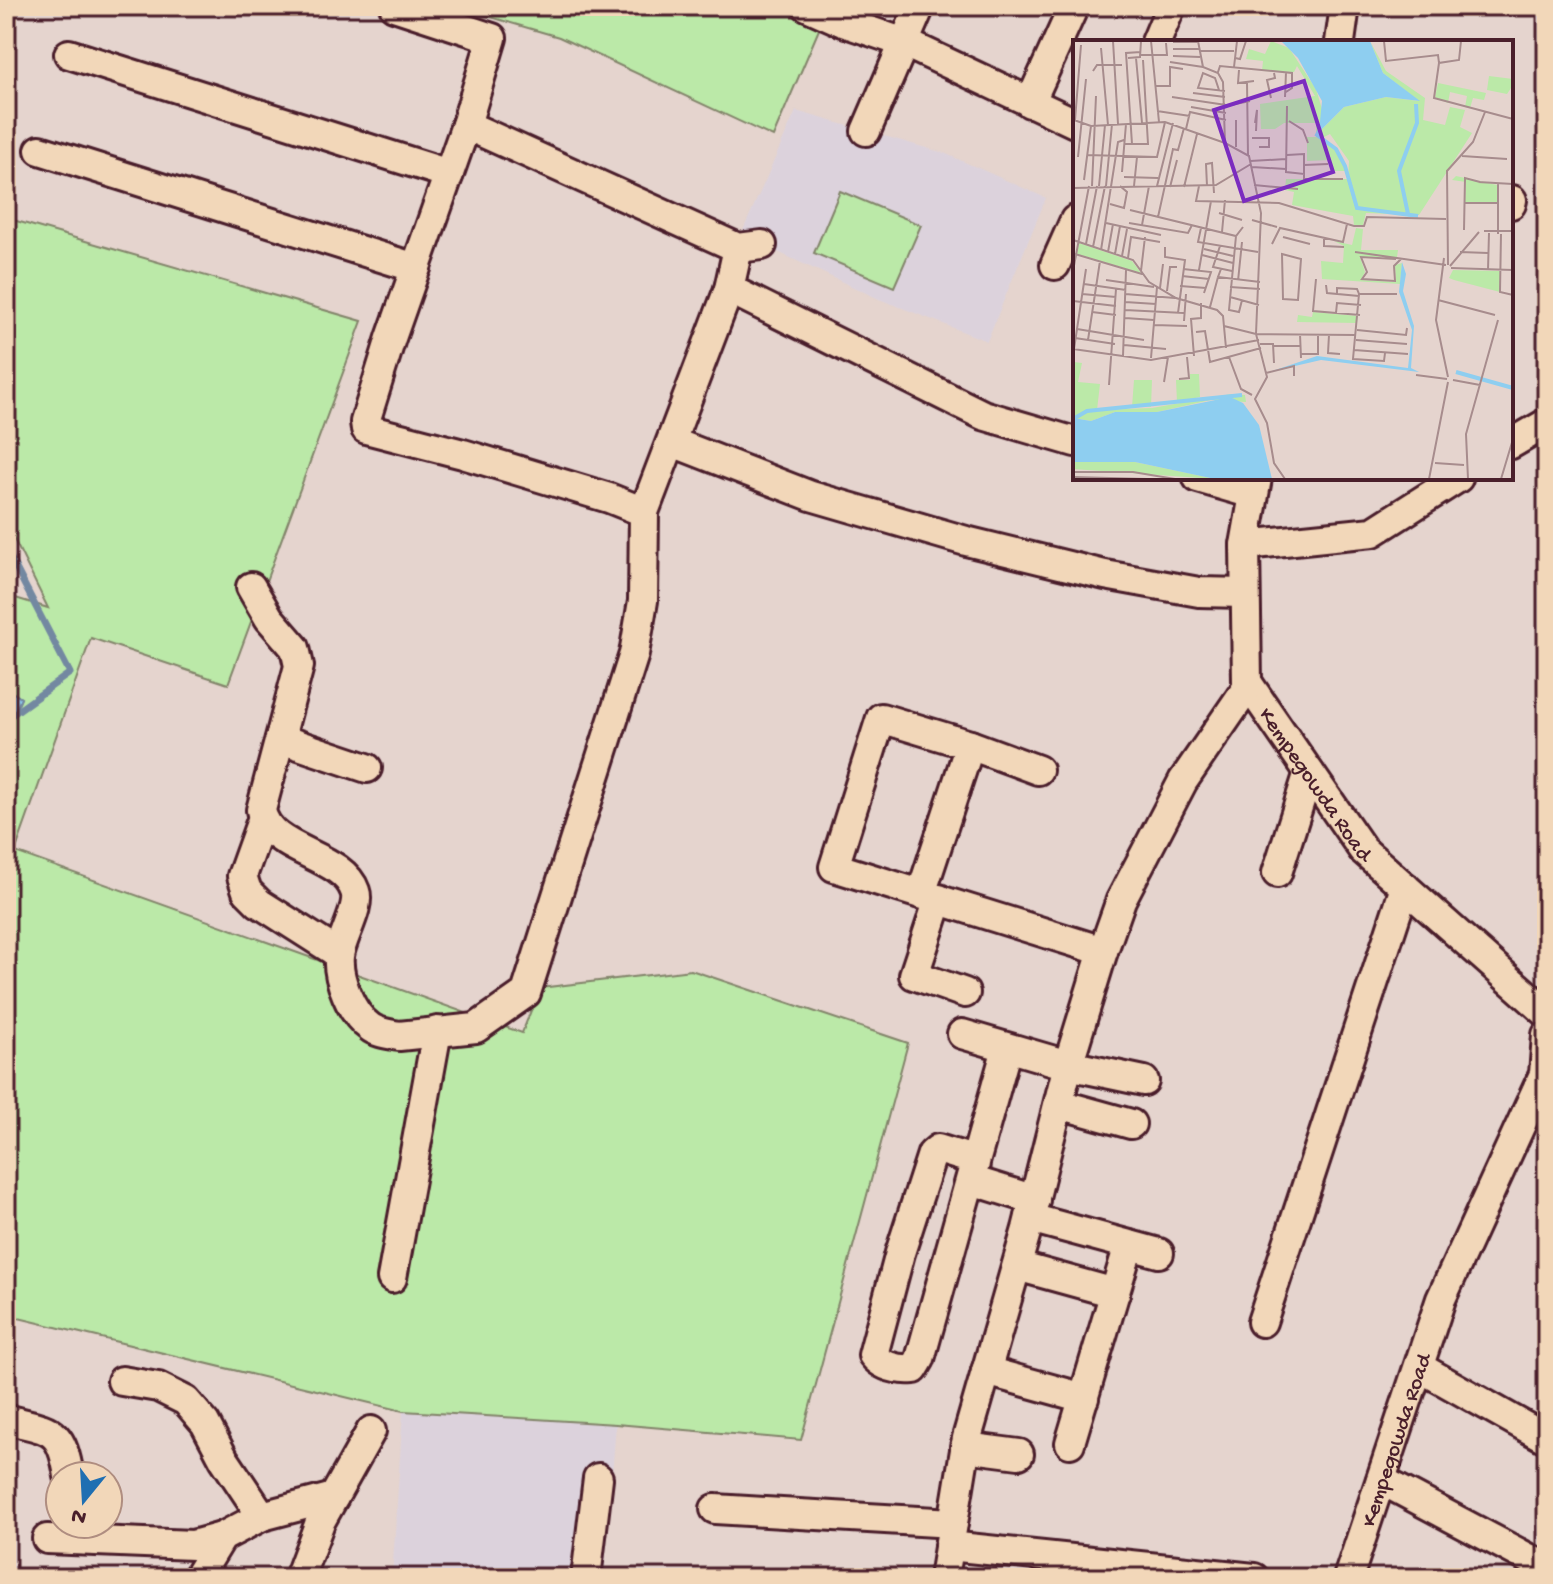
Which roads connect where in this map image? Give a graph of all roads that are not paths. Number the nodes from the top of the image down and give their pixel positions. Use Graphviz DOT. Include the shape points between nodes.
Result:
graph roads {
  1 [pos="394,6"];
  2 [pos="807,6"];
  3 [pos="920,6"];
  4 [pos="1074,6"];
  5 [pos="1171,6"];
  6 [pos="1345,6"];
  7 [pos="1157,40"];
  8 [pos="1340,40"];
  9 [pos="905,43"];
  10 [pos="69,54"];
  11 [pos="1030,103"];
  12 [pos="1073,122"];
  13 [pos="466,125"];
  14 [pos="866,131"];
  15 [pos="40,150"];
  16 [pos="449,174"];
  17 [pos="1073,224"];
  18 [pos="1055,265"];
  19 [pos="416,268"];
  20 [pos="729,289"];
  21 [pos="1547,423"];
  22 [pos="1073,441"];
  23 [pos="672,442"];
  24 [pos="1513,443"];
  25 [pos="1212,480"];
  26 [pos="1445,482"];
  27 [pos="1255,486"];
  28 [pos="644,512"];
  29 [pos="1245,545"];
  30 [pos="251,587"];
  31 [pos="1245,593"];
  32 [pos="1249,685"];
  33 [pos="281,739"];
  34 [pos="970,745"];
  35 [pos="367,768"];
  36 [pos="1038,770"];
  37 [pos="1309,772"];
  38 [pos="262,820"];
  39 [pos="1277,873"];
  40 [pos="1405,887"];
  41 [pos="930,897"];
  42 [pos="1103,951"];
  43 [pos="339,954"];
  44 [pos="965,993"];
  45 [pos="1547,1013"];
  46 [pos="437,1031"];
  47 [pos="962,1034"];
  48 [pos="1547,1035"];
  49 [pos="1007,1048"];
  50 [pos="1068,1065"];
  51 [pos="1144,1081"];
  52 [pos="1059,1104"];
  53 [pos="1131,1124"];
  54 [pos="973,1172"];
  55 [pos="1032,1209"];
  56 [pos="1129,1245"];
  57 [pos="1159,1253"];
  58 [pos="1017,1266"];
  59 [pos="392,1278"];
  60 [pos="1115,1293"];
  61 [pos="1262,1322"];
  62 [pos="1419,1367"];
  63 [pos="986,1371"];
  64 [pos="122,1381"];
  65 [pos="1084,1398"];
  66 [pos="6,1419"];
  67 [pos="371,1431"];
  68 [pos="1547,1439"];
  69 [pos="1070,1443"];
  70 [pos="965,1447"];
  71 [pos="1019,1454"];
  72 [pos="67,1460"];
  73 [pos="598,1478"];
  74 [pos="1381,1480"];
  75 [pos="334,1497"];
  76 [pos="715,1509"];
  77 [pos="262,1516"];
  78 [pos="951,1534"];
  79 [pos="124,1535"];
  80 [pos="222,1537"];
  81 [pos="1547,1568"];
  82 [pos="197,1578"];
  83 [pos="299,1578"];
  84 [pos="586,1578"];
  85 [pos="944,1578"];
  86 [pos="1254,1578"];
  87 [pos="1348,1578"];
  1 -- 13 [label="street" via="492,38"];
  2 -- 9 [label="street"];
  3 -- 9 [label="street"];
  4 -- 11 [label="street"];
  5 -- 7 [label="street"];
  6 -- 8 [label="street"];
  9 -- 11 [label="street"];
  9 -- 14 [label="street"];
  10 -- 16 [label="street"];
  11 -- 12 [label="street"];
  13 -- 16 [label="street"];
  13 -- 20 [label="street" via="750,246"];
  15 -- 19 [label="street"];
  16 -- 19 [label="street"];
  17 -- 18 [label="street"];
  19 -- 28 [label="street" via="366,429"];
  20 -- 22 [label="street" via="983,415"];
  20 -- 23 [label="street"];
  21 -- 24 [label="street"];
  23 -- 28 [label="street"];
  23 -- 31 [label="street" via="811,496 966,541 1105,575 1199,592"];
  25 -- 27 [label="street"];
  26 -- 29 [label="street" via="1373,532"];
  27 -- 29 [label="street, Kempegowda Road"];
  28 -- 46 [label="street" via="643,601 634,654 526,993 476,1028"];
  29 -- 31 [label="street, Kempegowda Road"];
  30 -- 33 [label="street" via="295,648 299,666"];
  31 -- 32 [label="street, Kempegowda Road"];
  32 -- 37 [label="street, Kempegowda Road"];
  32 -- 42 [label="street" via="1183,781 1121,900"];
  33 -- 35 [label="street"];
  33 -- 38 [label="street"];
  34 -- 36 [label="street"];
  34 -- 41 [label="street"];
  34 -- 41 [label="street" via="881,718 834,867"];
  37 -- 39 [label="street"];
  37 -- 40 [label="street, Kempegowda Road" via="1363,850"];
  38 -- 43 [label="street" via="354,887 357,899"];
  38 -- 43 [label="street" via="242,876 247,891"];
  40 -- 45 [label="street, Kempegowda Road"];
  40 -- 61 [label="street"];
  41 -- 42 [label="street"];
  41 -- 44 [label="street" via="914,975"];
  42 -- 50 [label="street"];
  43 -- 46 [label="street" via="345,990 371,1028 399,1036"];
  46 -- 59 [label="street"];
  47 -- 49 [label="street"];
  48 -- 62 [label="street, Kempegowda Road" via="1544,1074 1441,1299"];
  49 -- 50 [label="street"];
  49 -- 54 [label="street"];
  50 -- 51 [label="street"];
  50 -- 52 [label="street"];
  52 -- 53 [label="street"];
  52 -- 55 [label="street"];
  54 -- 54 [label="street" via="920,1359 914,1369 891,1368 873,1355 932,1154 938,1149 967,1158"];
  54 -- 55 [label="street"];
  55 -- 56 [label="street"];
  55 -- 58 [label="street"];
  56 -- 57 [label="street"];
  56 -- 60 [label="street"];
  58 -- 60 [label="street"];
  58 -- 63 [label="street"];
  60 -- 65 [label="street"];
  62 -- 68 [label="street"];
  62 -- 74 [label="street, Kempegowda Road"];
  63 -- 65 [label="street"];
  63 -- 70 [label="street"];
  64 -- 77 [label="street" via="158,1387 186,1401"];
  65 -- 69 [label="street"];
  66 -- 72 [label="street" via="47,1428 65,1446"];
  67 -- 75 [label="street"];
  70 -- 71 [label="street"];
  70 -- 78 [label="street"];
  73 -- 84 [label="street"];
  74 -- 81 [label="street"];
  74 -- 87 [label="street, Kempegowda Road"];
  75 -- 77 [label="street"];
  75 -- 83 [label="street"];
  76 -- 78 [label="street"];
  77 -- 80 [label="street"];
  78 -- 85 [label="street"];
  78 -- 86 [label="street"];
  79 -- 80 [label="street" via="193,1545"];
  80 -- 82 [label="street"];
}
